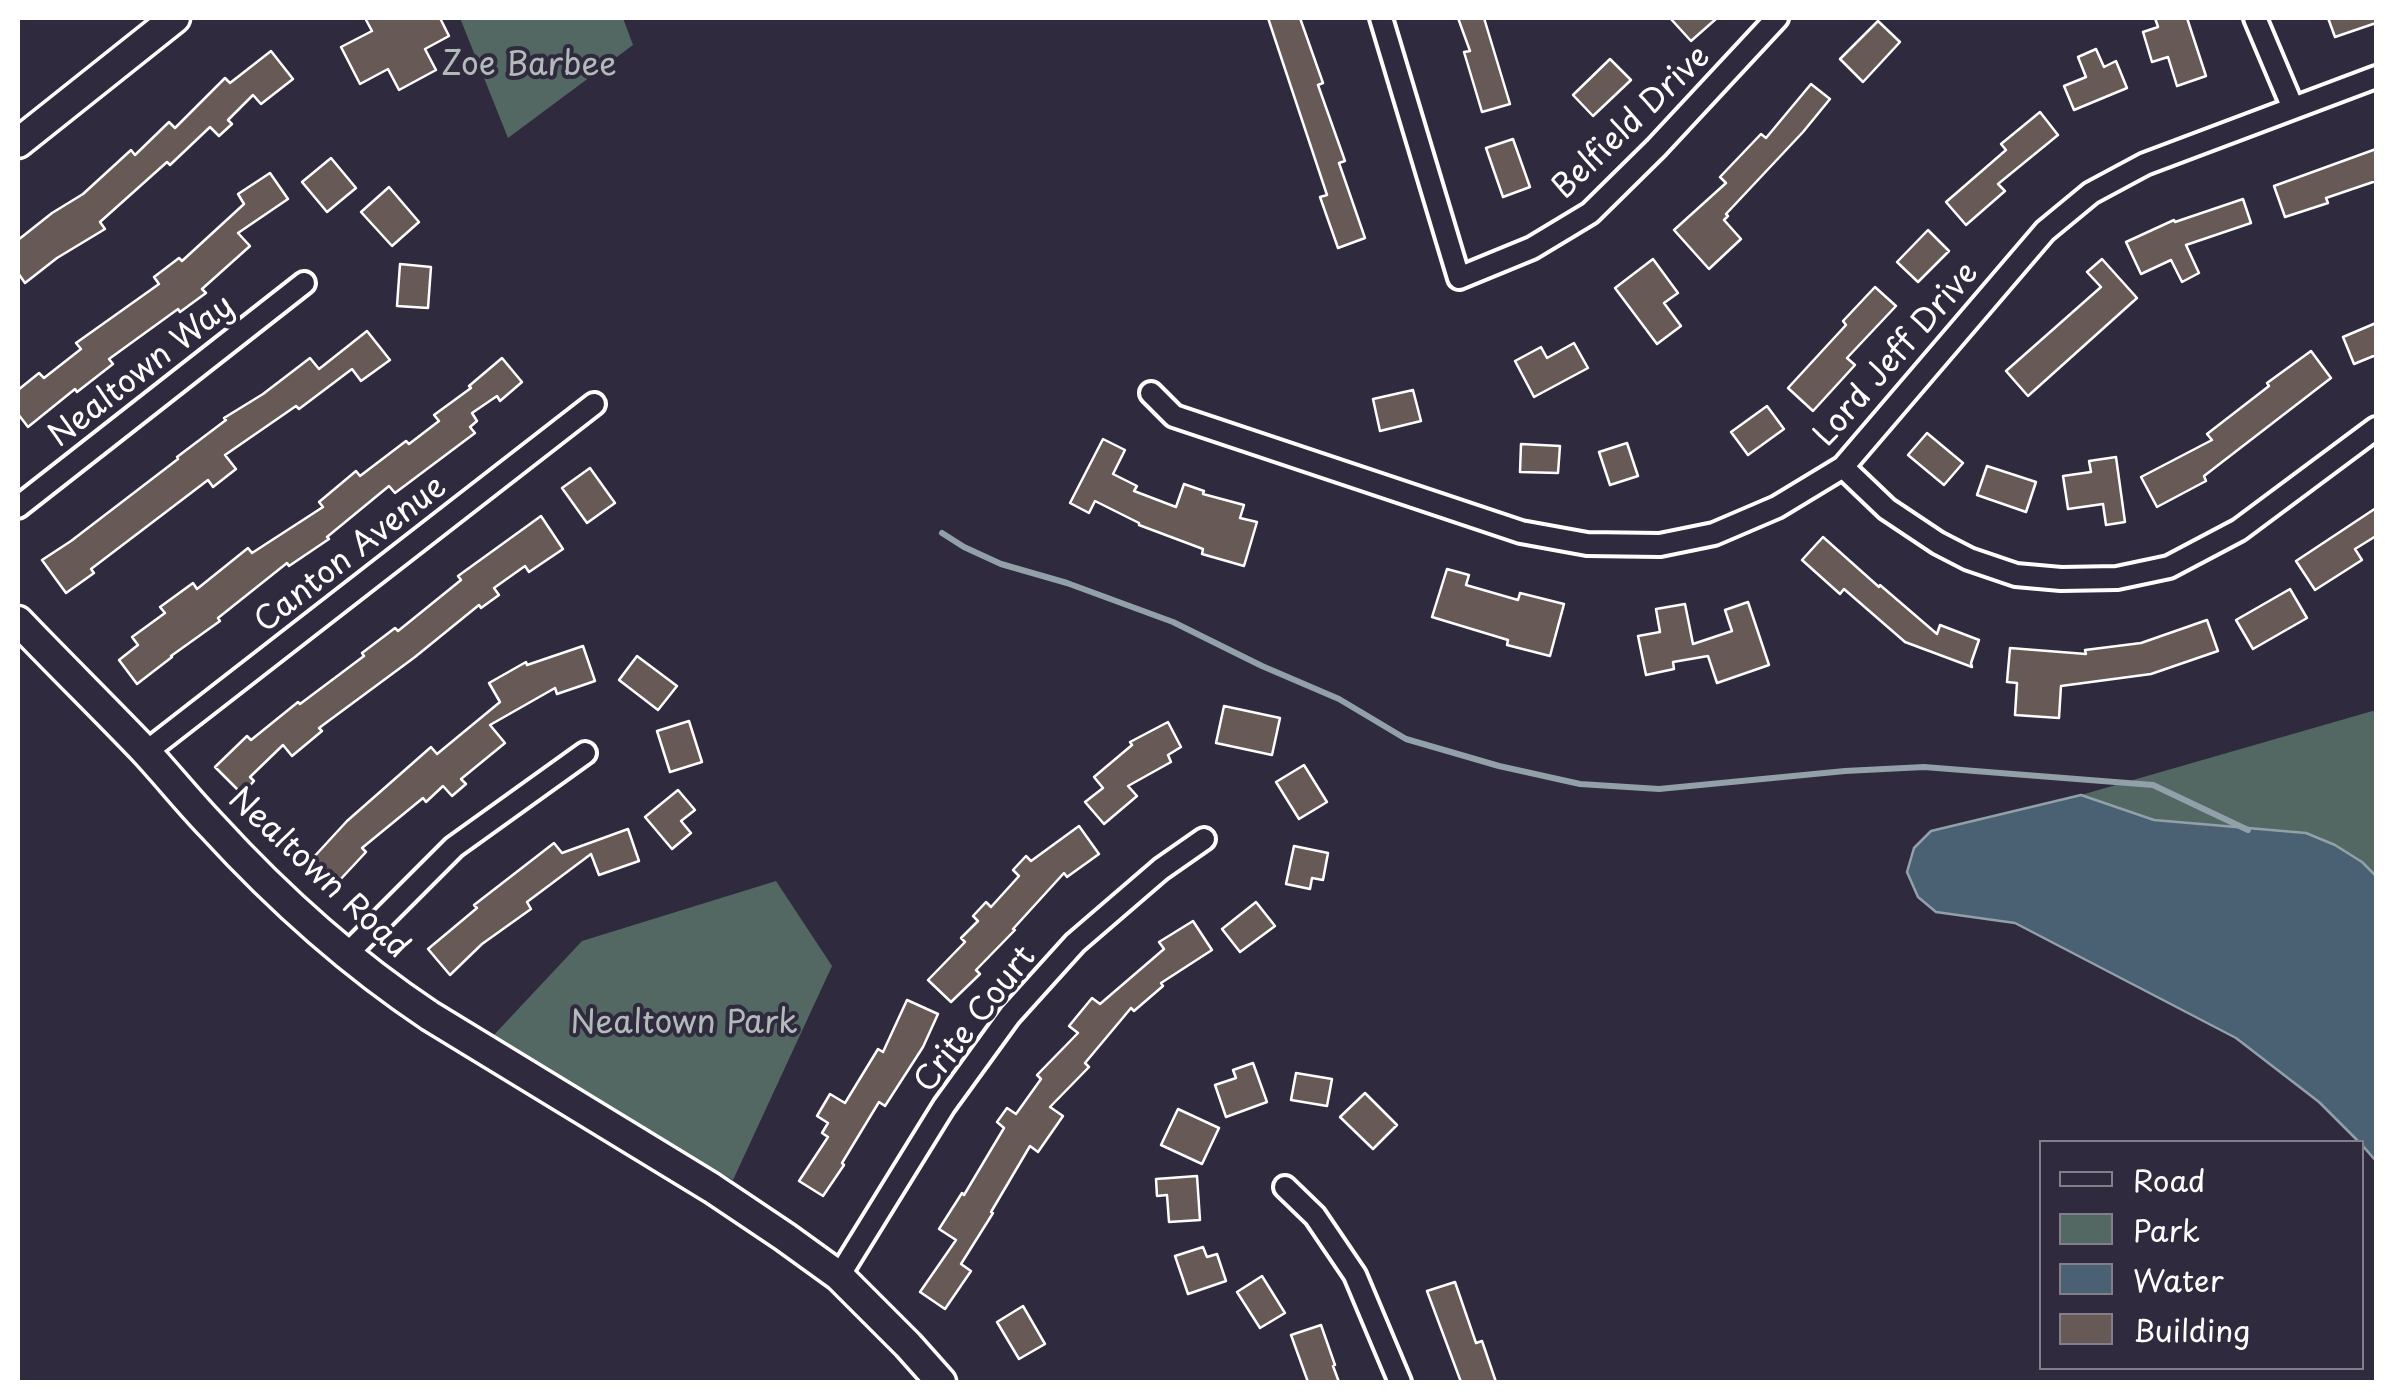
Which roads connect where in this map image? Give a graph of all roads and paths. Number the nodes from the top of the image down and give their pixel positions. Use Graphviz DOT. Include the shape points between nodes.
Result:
graph roads {
  1 [pos="175,18"];
  2 [pos="1381,18"];
  3 [pos="1778,18"];
  4 [pos="2256,18"];
  5 [pos="2376,77"];
  6 [pos="2294,108"];
  7 [pos="18,143"];
  8 [pos="304,283"];
  9 [pos="1151,393"];
  10 [pos="594,404"];
  11 [pos="2376,428"];
  12 [pos="1844,468"];
  13 [pos="18,508"];
  14 [pos="18,621"];
  15 [pos="146,752"];
  16 [pos="585,754"];
  17 [pos="1204,839"];
  18 [pos="346,955"];
  19 [pos="1285,1187"];
  20 [pos="839,1276"];
  21 [pos="941,1382"];
  22 [pos="1400,1382"];
  1 -- 7 [label="street"];
  2 -- 3 [label="street, Belfield Drive" via="1459,278 1532,248 1590,213"];
  4 -- 6 [label="street"];
  5 -- 6 [label="street, Lord Jeff Drive"];
  6 -- 12 [label="street, Lord Jeff Drive" via="2145,164 2092,192 2046,231"];
  8 -- 13 [label="street, Nealtown Way"];
  9 -- 12 [label="street, Lord Jeff Drive" via="1174,416 1521,532 1587,544 1660,545 1714,534"];
  10 -- 15 [label="street, Canton Avenue"];
  11 -- 12 [label="street" via="2239,530 2170,566 2117,578 2016,574 1969,558 1886,509"];
  14 -- 15 [label="street, Nealtown Road"];
  15 -- 18 [label="street, Nealtown Road" via="262,878"];
  16 -- 18 [label="street" via="454,847"];
  17 -- 20 [label="street, Crite Court" via="1075,942 1010,1015 944,1106"];
  18 -- 20 [label="street, Nealtown Road" via="430,1016 712,1188"];
  19 -- 22 [label="street" via="1315,1216 1356,1275"];
  20 -- 21 [label="street, Nealtown Road"];
}
